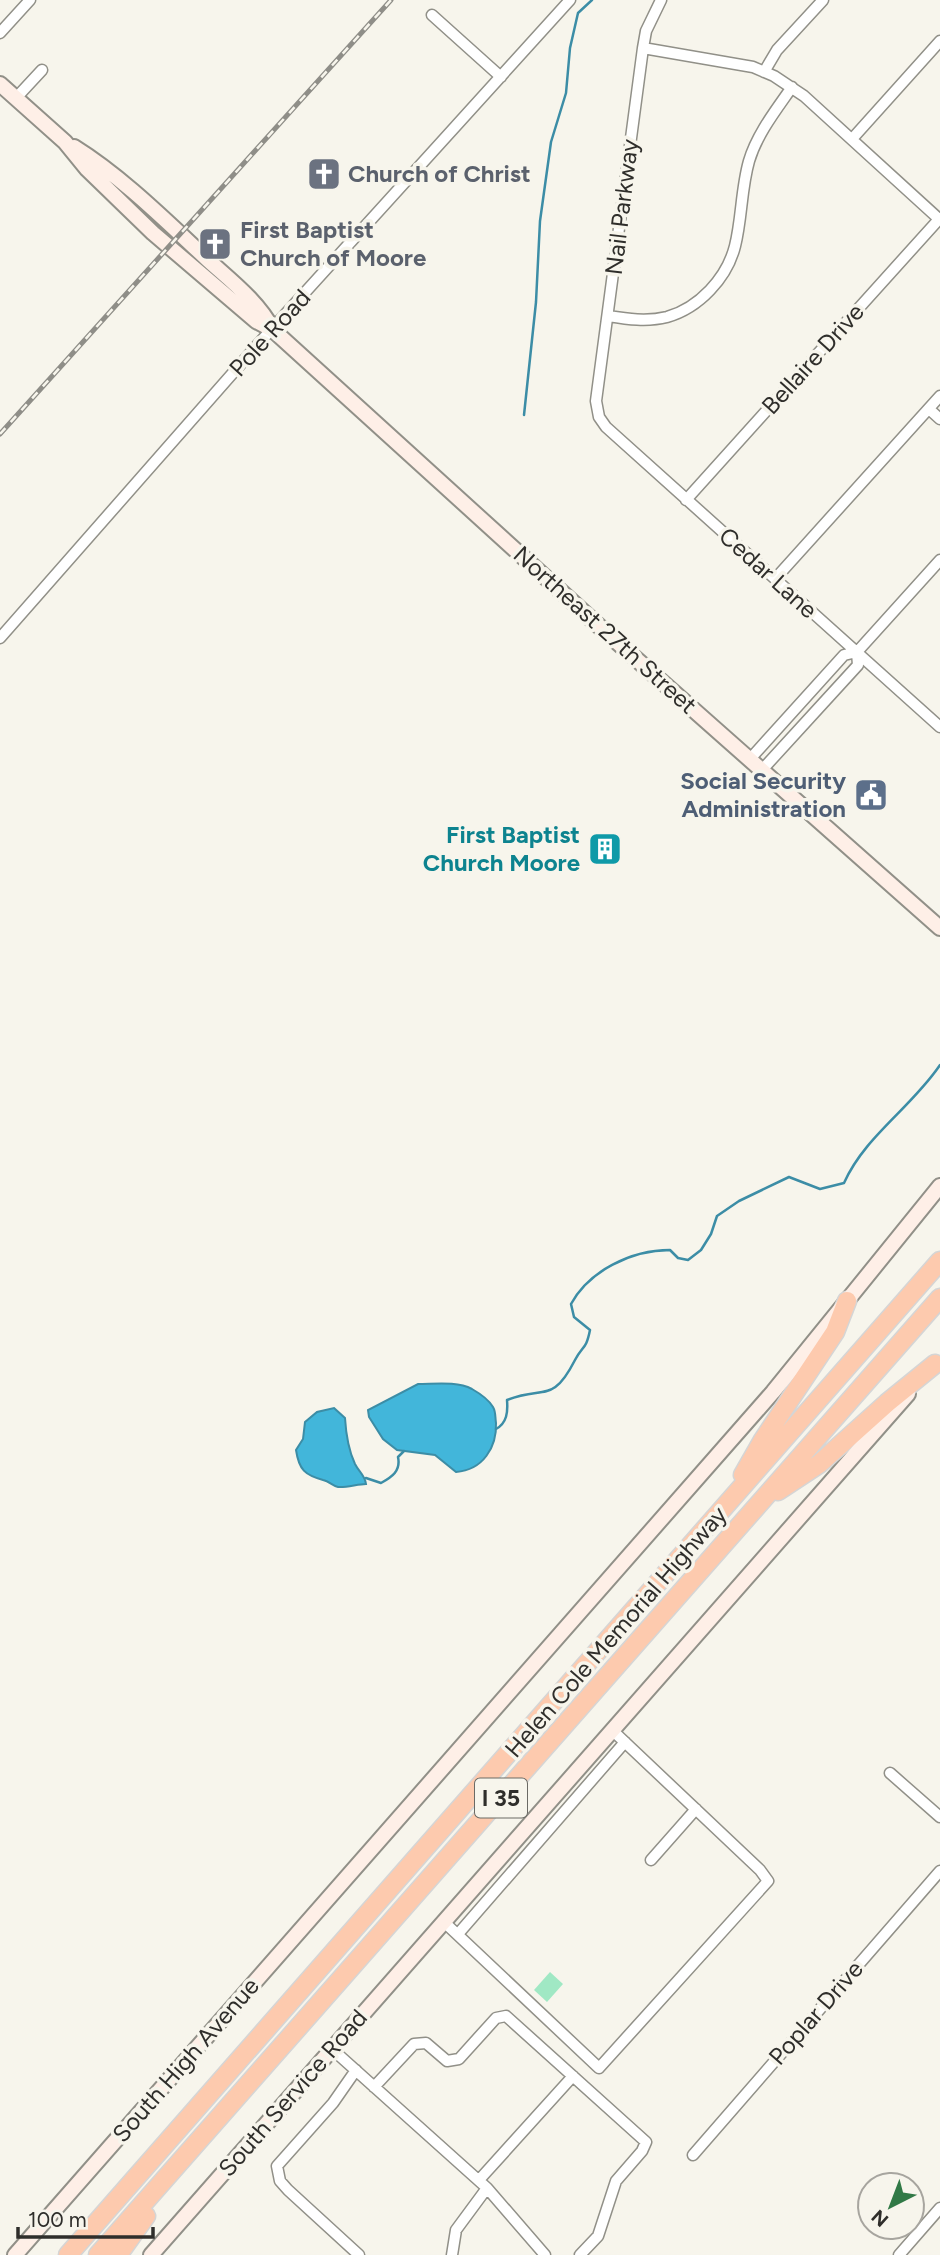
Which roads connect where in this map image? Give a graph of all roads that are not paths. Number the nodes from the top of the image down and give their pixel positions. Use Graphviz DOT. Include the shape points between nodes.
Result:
graph roads {
  1 [pos="30,0"];
  2 [pos="570,0"];
  3 [pos="661,0"];
  4 [pos="823,0"];
  5 [pos="432,15"];
  6 [pos="0,33"];
  7 [pos="940,41"];
  8 [pos="643,48"];
  9 [pos="42,70"];
  10 [pos="764,72"];
  11 [pos="501,77"];
  12 [pos="0,84"];
  13 [pos="792,87"];
  14 [pos="16,98"];
  15 [pos="852,139"];
  16 [pos="940,218"];
  17 [pos="608,316"];
  18 [pos="273,330"];
  19 [pos="940,396"];
  20 [pos="929,409"];
  21 [pos="599,417"];
  22 [pos="940,419"];
  23 [pos="686,500"];
  24 [pos="940,560"];
  25 [pos="775,579"];
  26 [pos="0,638"];
  27 [pos="858,652"];
  28 [pos="940,727"];
  29 [pos="750,759"];
  30 [pos="762,770"];
  31 [pos="940,928"];
  32 [pos="940,1186"];
  33 [pos="940,1261"];
  34 [pos="940,1298"];
  35 [pos="846,1301"];
  36 [pos="938,1362"];
  37 [pos="758,1505"];
  38 [pos="722,1511"];
  39 [pos="612,1730"];
  40 [pos="625,1742"];
  41 [pos="890,1773"];
  42 [pos="696,1810"];
  43 [pos="940,1817"];
  44 [pos="651,1860"];
  45 [pos="940,1871"];
  46 [pos="439,1926"];
  47 [pos="458,1934"];
  48 [pos="332,2049"];
  49 [pos="356,2070"];
  50 [pos="573,2077"];
  51 [pos="374,2087"];
  52 [pos="194,2147"];
  53 [pos="693,2155"];
  54 [pos="483,2184"];
  55 [pos="940,2208"];
  56 [pos="15,2255"];
  57 [pos="68,2255"];
  58 [pos="98,2255"];
  59 [pos="118,2255"];
  60 [pos="151,2255"];
  61 [pos="359,2255"];
  62 [pos="452,2255"];
  63 [pos="545,2255"];
  64 [pos="580,2255"];
  65 [pos="899,2255"];
  1 -- 6 [label="street"];
  2 -- 11 [label="street, Pole Road"];
  3 -- 8 [label="street, Nail Parkway" via="646,30"];
  4 -- 10 [label="street" via="777,50"];
  5 -- 11 [label="street"];
  7 -- 15 [label="street"];
  8 -- 10 [label="street"];
  8 -- 17 [label="street, Nail Parkway"];
  9 -- 14 [label="street"];
  10 -- 13 [label="street"];
  11 -- 18 [label="street, Pole Road"];
  12 -- 14 [label="main road, Northeast 27th Street"];
  13 -- 15 [label="street"];
  13 -- 17 [label="street" via="752,151 735,248 715,286 688,308 666,317"];
  14 -- 18 [label="main road, Northeast 27th Street" via="190,243 264,313"];
  15 -- 16 [label="street"];
  16 -- 23 [label="street, Bellaire Drive"];
  17 -- 21 [label="street, Nail Parkway" via="596,401"];
  18 -- 26 [label="street, Pole Road"];
  18 -- 29 [label="main road, Northeast 27th Street"];
  19 -- 20 [label="street"];
  20 -- 22 [label="street"];
  20 -- 25 [label="street"];
  21 -- 23 [label="street, Cedar Lane"];
  23 -- 25 [label="street, Cedar Lane"];
  24 -- 27 [label="street"];
  25 -- 27 [label="street, Cedar Lane"];
  27 -- 28 [label="street, Cedar Lane"];
  27 -- 29 [label="street" via="844,655"];
  27 -- 30 [label="street" via="858,665"];
  29 -- 30 [label="main road, Northeast 27th Street"];
  30 -- 31 [label="main road, Northeast 27th Street"];
  32 -- 35 [label="main road, South High Avenue"];
  33 -- 38 [label="highway, Helen Cole Memorial Highway / I 35"];
  34 -- 37 [label="highway, Helen Cole Memorial Highway / I 35"];
  35 -- 38 [label="highway" via="835,1332"];
  35 -- 56 [label="main road, South High Avenue" via="764,1402"];
  36 -- 37 [label="highway" via="819,1464"];
  36 -- 39 [label="main road, South Service Road"];
  37 -- 52 [label="highway, Helen Cole Memorial Highway / I 35"];
  38 -- 57 [label="highway, Helen Cole Memorial Highway / I 35"];
  39 -- 40 [label="street"];
  39 -- 46 [label="main road, South Service Road"];
  40 -- 42 [label="street"];
  40 -- 47 [label="street"];
  41 -- 43 [label="street"];
  42 -- 44 [label="street"];
  42 -- 47 [label="street" via="768,1881 599,2068"];
  45 -- 53 [label="street, Poplar Drive"];
  46 -- 47 [label="street"];
  46 -- 48 [label="main road, South Service Road"];
  48 -- 49 [label="street"];
  48 -- 60 [label="main road, South Service Road"];
  49 -- 51 [label="street"];
  49 -- 61 [label="street" via="277,2166 280,2181 288,2190"];
  50 -- 51 [label="street" via="506,2016 496,2018 459,2059 447,2061 426,2043 414,2044"];
  50 -- 54 [label="street"];
  50 -- 64 [label="street" via="646,2142 615,2181 598,2236"];
  51 -- 54 [label="street"];
  52 -- 58 [label="highway, Helen Cole Memorial Highway / I 35"];
  52 -- 59 [label="highway"];
  54 -- 62 [label="street" via="456,2230"];
  54 -- 63 [label="street"];
  55 -- 65 [label="street"];
}
